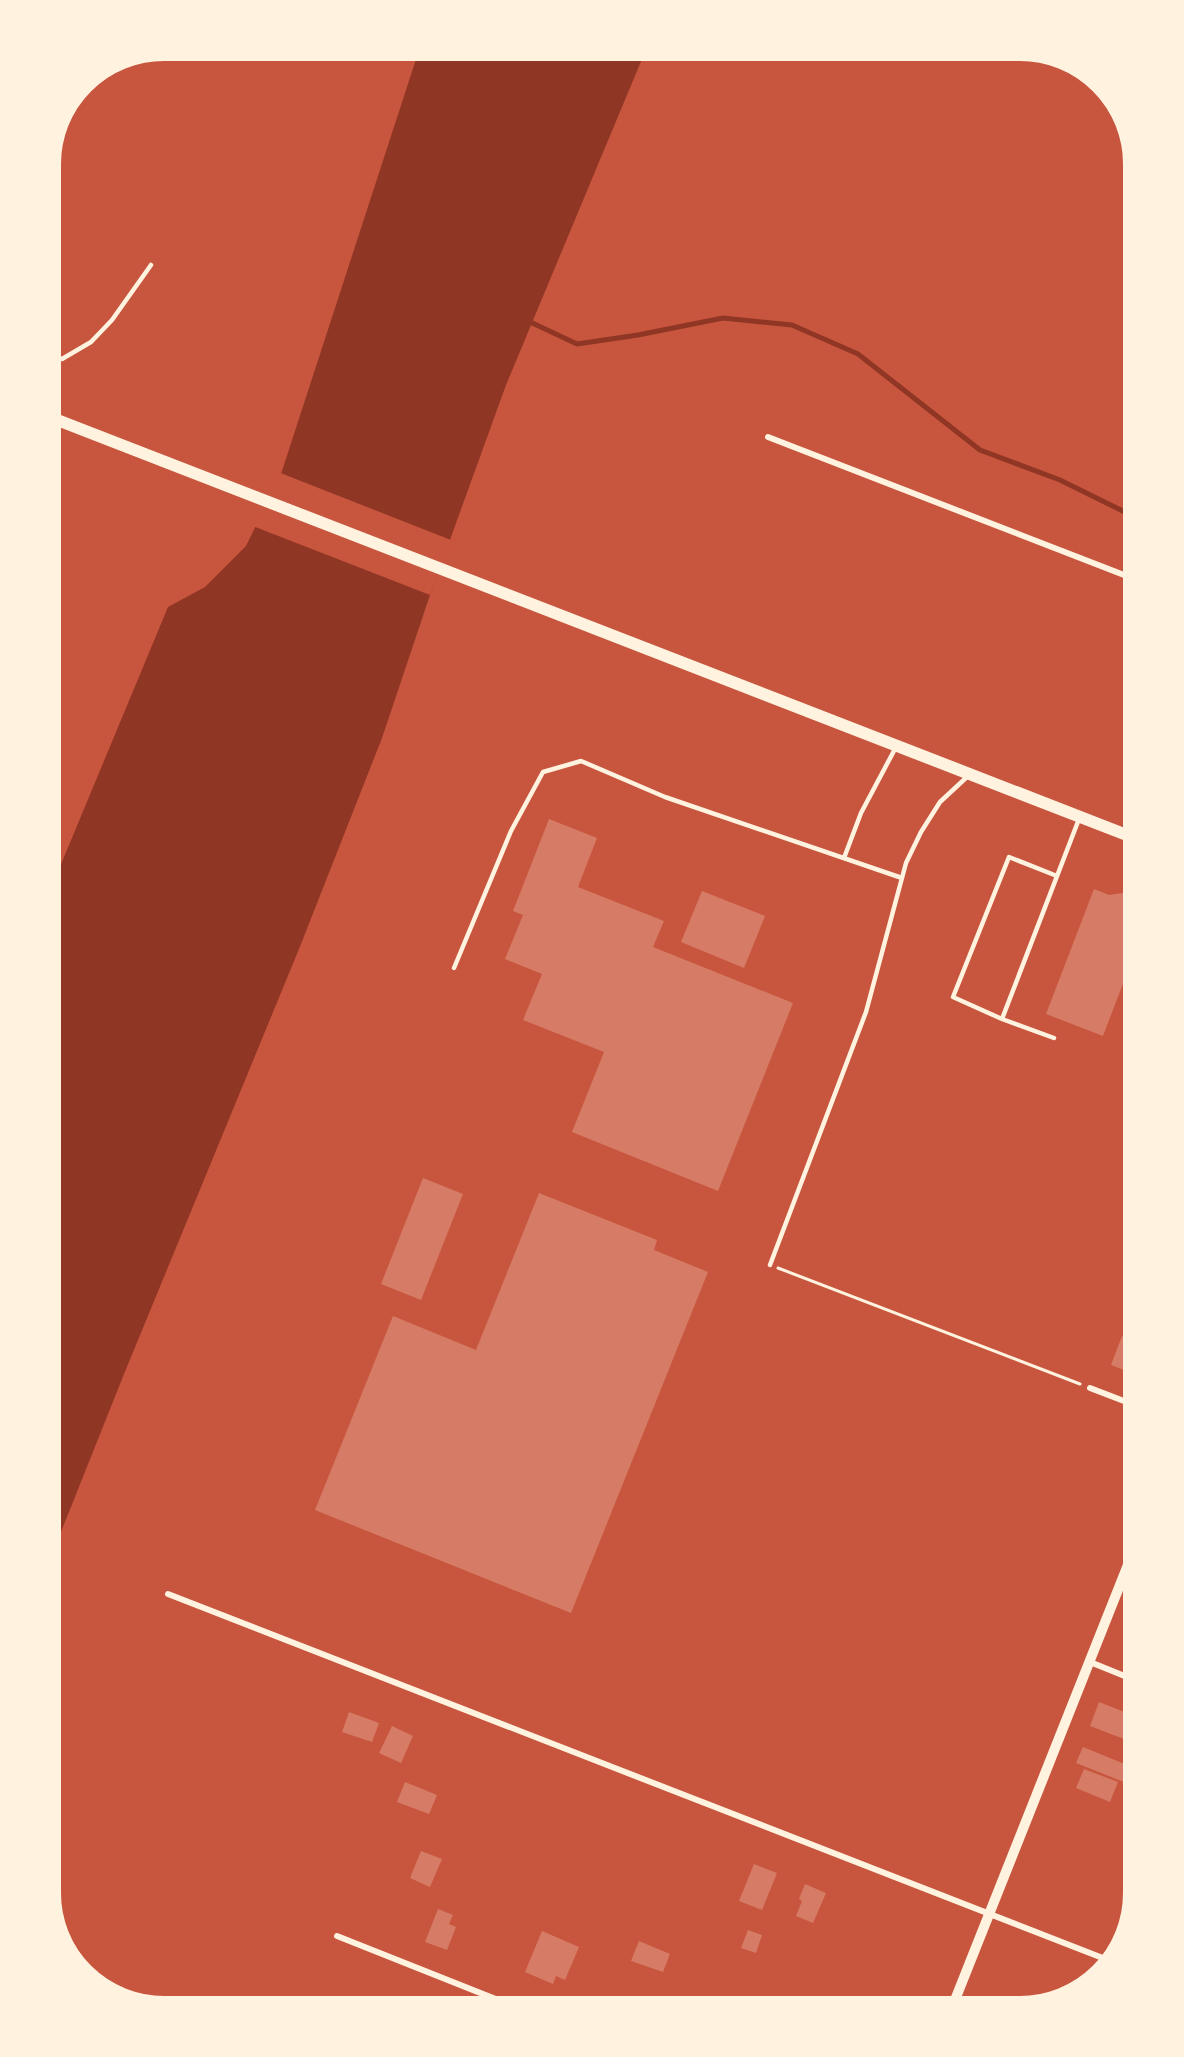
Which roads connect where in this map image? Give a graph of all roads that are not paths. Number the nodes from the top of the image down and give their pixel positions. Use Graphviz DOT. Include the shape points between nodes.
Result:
graph roads {
  1 [pos="151,265"];
  2 [pos="57,358"];
  3 [pos="57,420"];
  4 [pos="768,437"];
  5 [pos="1127,576"];
  6 [pos="896,746"];
  7 [pos="970,774"];
  8 [pos="1080,816"];
  9 [pos="1127,834"];
  10 [pos="844,858"];
  11 [pos="1057,876"];
  12 [pos="902,878"];
  13 [pos="454,968"];
  14 [pos="1002,1019"];
  15 [pos="1054,1038"];
  16 [pos="770,1265"];
  17 [pos="1090,1388"];
  18 [pos="1127,1402"];
  19 [pos="1127,1567"];
  20 [pos="168,1594"];
  21 [pos="1089,1662"];
  22 [pos="1127,1677"];
  23 [pos="989,1914"];
  24 [pos="337,1936"];
  25 [pos="1104,1959"];
  26 [pos="498,2000"];
  27 [pos="955,2000"];
  1 -- 2 [label="lane" via="112,320 91,342 63,359"];
  3 -- 6 [label="main road"];
  4 -- 5 [label="street"];
  6 -- 7 [label="main road"];
  6 -- 10 [label="lane" via="861,813"];
  7 -- 8 [label="main road"];
  7 -- 12 [label="lane" via="940,802 921,832"];
  8 -- 9 [label="main road"];
  8 -- 11 [label="lane"];
  10 -- 12 [label="lane"];
  10 -- 13 [label="lane" via="665,797 581,761 543,772 511,831"];
  11 -- 14 [label="lane"];
  11 -- 14 [label="lane" via="1009,857 953,997"];
  12 -- 16 [label="lane" via="866,1012"];
  14 -- 15 [label="lane"];
  17 -- 18 [label="street"];
  19 -- 21 [label="street"];
  20 -- 23 [label="street"];
  21 -- 22 [label="street"];
  21 -- 23 [label="street"];
  23 -- 25 [label="street"];
  23 -- 27 [label="street"];
  24 -- 26 [label="street"];
}
